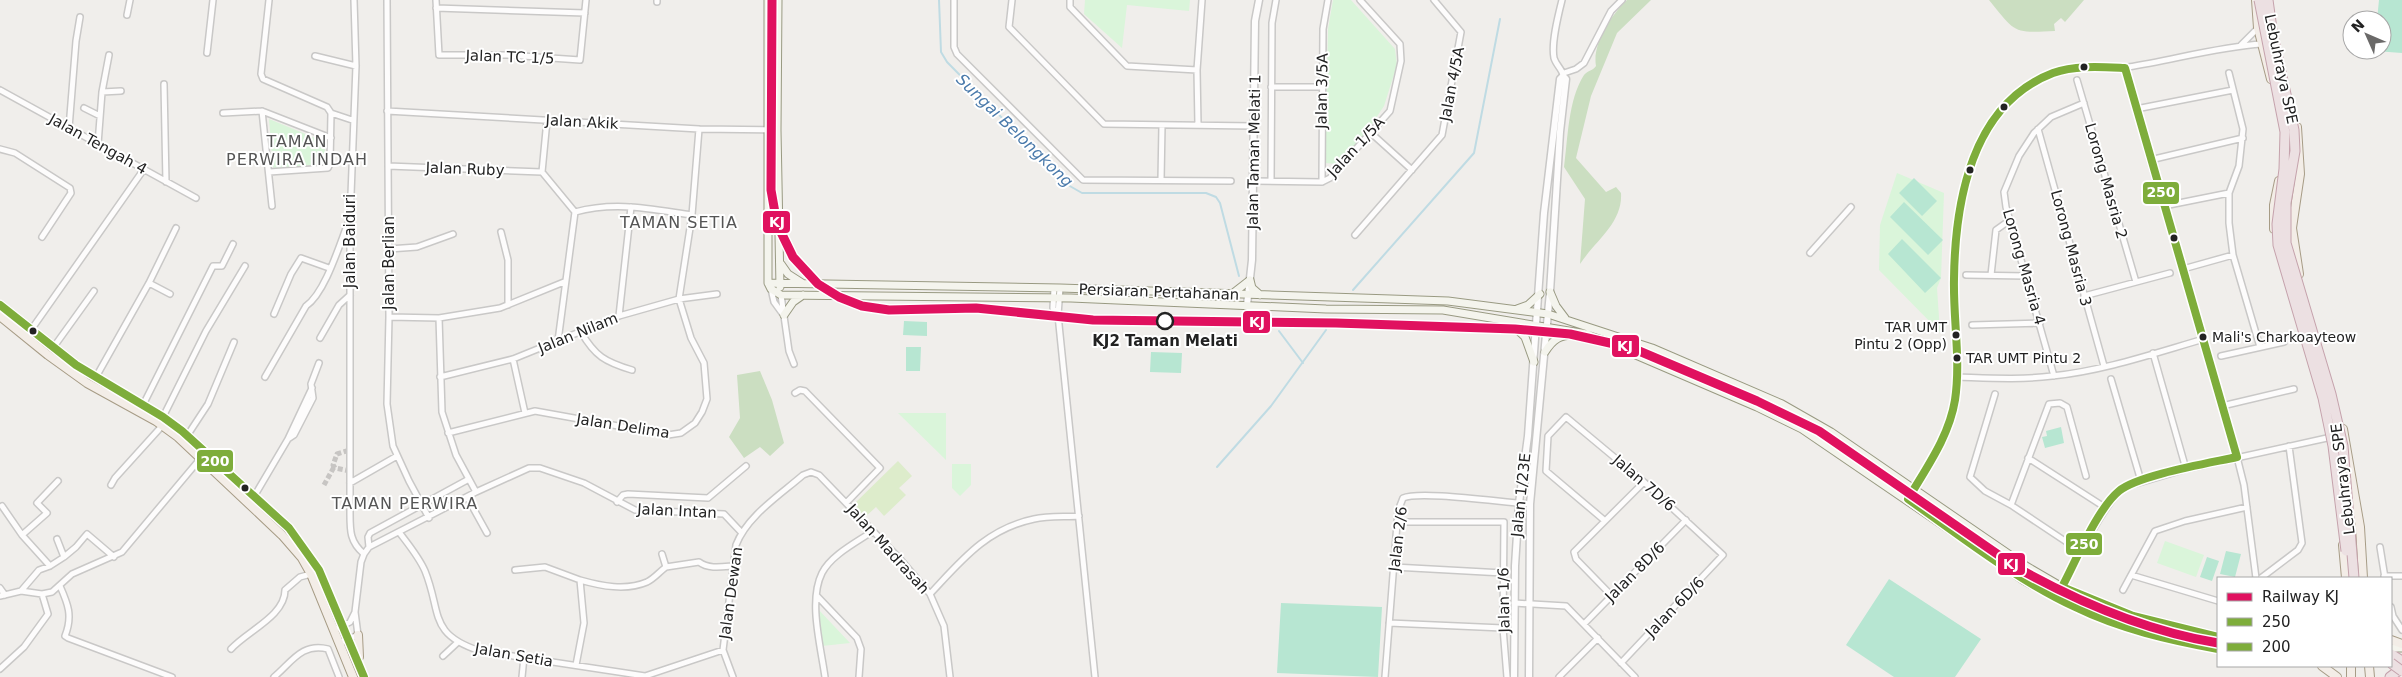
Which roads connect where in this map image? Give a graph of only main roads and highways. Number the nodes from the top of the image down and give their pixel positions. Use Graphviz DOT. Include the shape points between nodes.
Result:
graph roads {
  1 [pos="768,0"];
  2 [pos="778,0"];
  3 [pos="2258,0"];
  4 [pos="2271,0"];
  5 [pos="2274,209"];
  6 [pos="2293,211"];
  7 [pos="780,261"];
  8 [pos="780,283"];
  9 [pos="802,284"];
  10 [pos="770,286"];
  11 [pos="1550,292"];
  12 [pos="1231,294"];
  13 [pos="1540,294"];
  14 [pos="781,295"];
  15 [pos="803,295"];
  16 [pos="1260,295"];
  17 [pos="0,305"];
  18 [pos="1515,310"];
  19 [pos="0,316"];
  20 [pos="784,316"];
  21 [pos="1565,318"];
  22 [pos="1507,320"];
  23 [pos="1587,334"];
  24 [pos="1545,352"];
  25 [pos="1534,362"];
  26 [pos="1893,473"];
  27 [pos="1885,484"];
  28 [pos="1932,500"];
  29 [pos="1924,511"];
  30 [pos="2045,577"];
  31 [pos="2347,577"];
  32 [pos="2347,577"];
  33 [pos="2354,577"];
  34 [pos="2363,577"];
  35 [pos="2048,593"];
  36 [pos="2094,602"];
  37 [pos="2125,613"];
  38 [pos="2098,618"];
  39 [pos="2129,627"];
  40 [pos="358,635"];
  41 [pos="2217,637"];
  42 [pos="2217,649"];
  43 [pos="359,664"];
  44 [pos="2323,667"];
  45 [pos="2402,668"];
  46 [pos="353,677"];
  47 [pos="364,677"];
  48 [pos="2337,677"];
  49 [pos="2390,677"];
  1 -- 10 [label="main road"];
  2 -- 7 [label="main road"];
  3 -- 5 [label="main road" via="2258,28 2283,138 2282,166"];
  3 -- 31 [label="highway, Lebuhraya SPE, bridge" via="2285,132 2284,169 2276,224 2278,245 2323,398 2333,446"];
  4 -- 6 [label="main road" via="2276,42 2300,142 2300,174"];
  4 -- 33 [label="highway, Lebuhraya SPE, bridge" via="2273,36 2294,130 2295,150 2286,203 2286,243 2332,394 2343,446"];
  5 -- 6 [label="main road" via="2278,217 2284,219"];
  5 -- 32 [label="main road" via="2276,244 2317,386 2338,495"];
  6 -- 34 [label="main road" via="2292,242 2299,275 2347,442 2360,527"];
  7 -- 8 [label="main road"];
  7 -- 9 [label="main road" via="788,274"];
  8 -- 9 [label="main road, Persiaran Pertahanan"];
  8 -- 10 [label="main road, Persiaran Pertahanan"];
  8 -- 14 [label="main road"];
  9 -- 12 [label="main road, Persiaran Pertahanan"];
  10 -- 14 [label="main road, Persiaran Pertahanan"];
  11 -- 21 [label="main road"];
  12 -- 16 [label="main road, Persiaran Pertahanan"];
  12 -- 16 [label="main road" via="1250,280 1252,288"];
  13 -- 18 [label="main road" via="1528,305"];
  14 -- 15 [label="main road, Persiaran Pertahanan"];
  15 -- 20 [label="main road" via="793,302"];
  15 -- 22 [label="main road, Persiaran Pertahanan" via="1056,298 1326,309 1444,310"];
  16 -- 18 [label="main road, Persiaran Pertahanan" via="1448,302"];
  17 -- 43 [label="main road" via="53,348 188,436 290,528 319,570"];
  18 -- 21 [label="main road, Persiaran Pertahanan"];
  19 -- 46 [label="main road" via="87,383 162,426 282,535 311,574"];
  21 -- 26 [label="main road, Persiaran Pertahanan" via="1652,348 1782,404"];
  22 -- 23 [label="main road, Persiaran Pertahanan"];
  22 -- 25 [label="main road" via="1525,336"];
  23 -- 24 [label="main road" via="1560,336"];
  23 -- 27 [label="main road, Persiaran Pertahanan" via="1802,429"];
  26 -- 27 [label="main road" via="1900,480 1898,487"];
  26 -- 28 [label="main road, Persiaran Pertahanan"];
  27 -- 29 [label="main road, Persiaran Pertahanan"];
  28 -- 29 [label="main road" via="1922,500"];
  28 -- 30 [label="main road, Persiaran Pertahanan"];
  29 -- 35 [label="main road, Persiaran Pertahanan" via="2023,580"];
  30 -- 35 [label="main road" via="2054,588"];
  30 -- 36 [label="main road, Persiaran Pertahanan"];
  35 -- 38 [label="main road, Persiaran Pertahanan"];
  36 -- 37 [label="main road, Persiaran Pertahanan"];
  36 -- 38 [label="main road" via="2087,608"];
  37 -- 39 [label="main road" via="2134,622"];
  37 -- 41 [label="main road, Persiaran Pertahanan"];
  38 -- 39 [label="main road, Persiaran Pertahanan"];
  39 -- 42 [label="main road, Persiaran Pertahanan" via="2172,641"];
  40 -- 43 [label="main road"];
  43 -- 47 [label="main road"];
  44 -- 48 [label="main road"];
  45 -- 49 [label="highway"];
}
